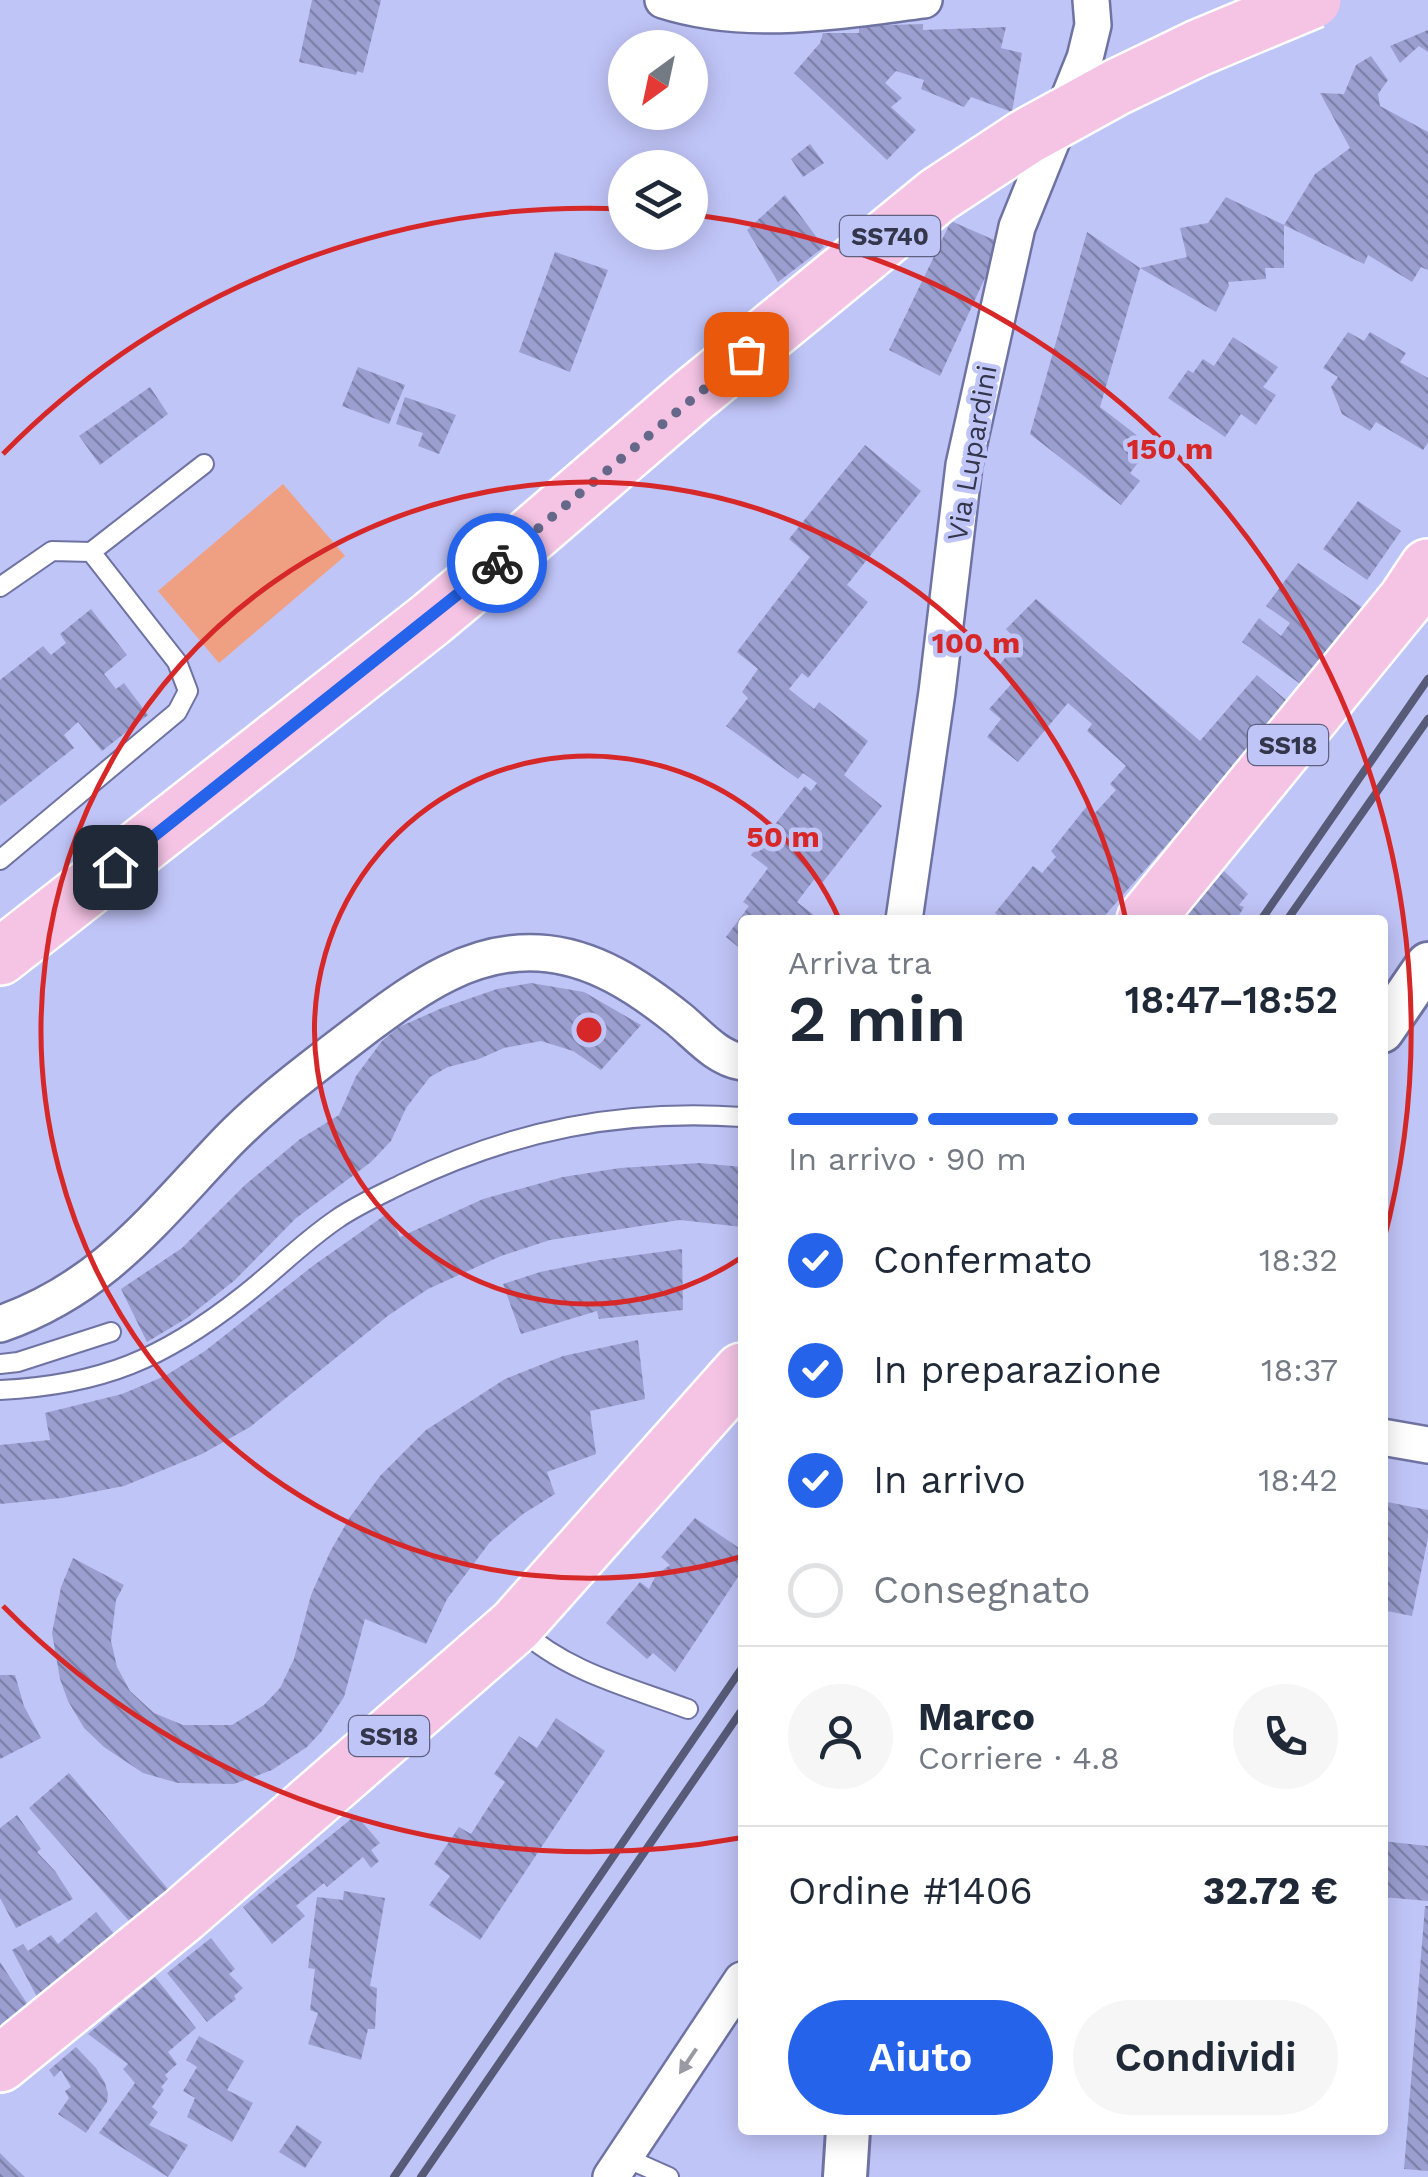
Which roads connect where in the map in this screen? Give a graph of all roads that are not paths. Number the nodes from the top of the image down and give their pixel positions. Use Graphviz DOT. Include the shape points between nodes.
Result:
graph roads {
  1 [pos="663,0"];
  2 [pos="924,0"];
  3 [pos="1091,0"];
  4 [pos="1313,0"];
  5 [pos="204,464"];
  6 [pos="92,552"];
  7 [pos="1428,566"];
  8 [pos="0,587"];
  9 [pos="0,860"];
  10 [pos="905,915"];
  11 [pos="1149,915"];
  12 [pos="0,957"];
  13 [pos="1428,964"];
  14 [pos="1388,1022"];
  15 [pos="738,1060"];
  16 [pos="738,1117"];
  17 [pos="0,1324"];
  18 [pos="111,1332"];
  19 [pos="0,1364"];
  20 [pos="738,1376"];
  21 [pos="0,1390"];
  22 [pos="1388,1438"];
  23 [pos="1428,1445"];
  24 [pos="516,1626"];
  25 [pos="688,1709"];
  26 [pos="738,1986"];
  27 [pos="0,2064"];
  28 [pos="848,2135"];
  29 [pos="618,2167"];
  30 [pos="670,2177"];
  31 [pos="844,2177"];
  1 -- 2 [label="street" via="696,11 750,15"];
  3 -- 10 [label="street, Via Lupardini" via="1085,58 1017,227 964,464"];
  4 -- 12 [label="main road, SS740, bridge" via="1117,86 938,195 430,620"];
  5 -- 6 [label="lane"];
  6 -- 8 [label="lane" via="52,551"];
  6 -- 9 [label="lane" via="177,662 188,691 177,712"];
  7 -- 11 [label="main road, SS18"];
  13 -- 14 [label="street"];
  15 -- 17 [label="street" via="717,1052 628,981 576,960 503,954 456,968 420,986 296,1080 132,1244 58,1299"];
  16 -- 21 [label="lane" via="683,1113 589,1121 457,1158 338,1218 178,1344 101,1377"];
  18 -- 19 [label="lane"];
  20 -- 24 [label="main road, SS18"];
  22 -- 23 [label="street"];
  24 -- 25 [label="lane" via="568,1665"];
  24 -- 27 [label="main road, SS18"];
  26 -- 29 [label="street, one-way"];
  28 -- 31 [label="street"];
  29 -- 30 [label="lane"];
}
